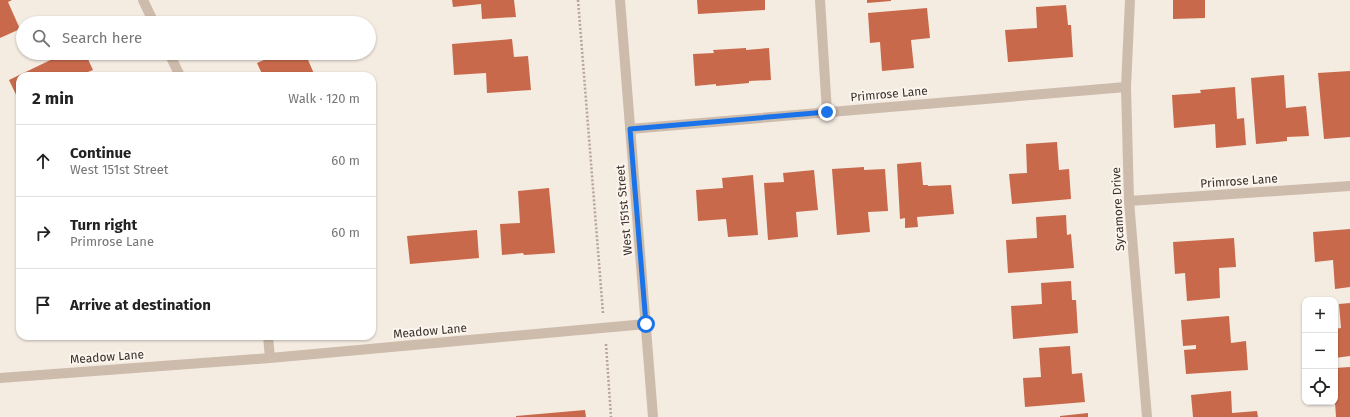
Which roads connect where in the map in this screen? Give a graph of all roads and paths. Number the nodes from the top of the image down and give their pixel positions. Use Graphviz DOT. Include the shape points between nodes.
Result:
graph roads {
  1 [pos="143,0"];
  2 [pos="578,0"];
  3 [pos="620,0"];
  4 [pos="820,0"];
  5 [pos="1130,0"];
  6 [pos="151,16"];
  7 [pos="172,60"];
  8 [pos="178,72"];
  9 [pos="1126,87"];
  10 [pos="827,112"];
  11 [pos="630,129"];
  12 [pos="1350,186"];
  13 [pos="1129,201"];
  14 [pos="646,324"];
  15 [pos="604,328"];
  16 [pos="268,340"];
  17 [pos="270,358"];
  18 [pos="0,378"];
  19 [pos="611,417"];
  20 [pos="654,417"];
  21 [pos="1147,417"];
  1 -- 6 [label="street"];
  2 -- 15 [label="path"];
  3 -- 11 [label="street, West 151st Street"];
  4 -- 10 [label="street"];
  5 -- 9 [label="street, Sycamore Drive"];
  7 -- 8 [label="street"];
  9 -- 10 [label="street, Primrose Lane"];
  9 -- 13 [label="street, Sycamore Drive"];
  10 -- 11 [label="street, Primrose Lane"];
  11 -- 14 [label="street, West 151st Street"];
  12 -- 13 [label="street, Primrose Lane"];
  13 -- 21 [label="street, Sycamore Drive"];
  14 -- 15 [label="street, Meadow Lane"];
  14 -- 20 [label="street, West 151st Street"];
  15 -- 17 [label="street, Meadow Lane"];
  15 -- 19 [label="path"];
  16 -- 17 [label="street"];
  17 -- 18 [label="street, Meadow Lane"];
}
